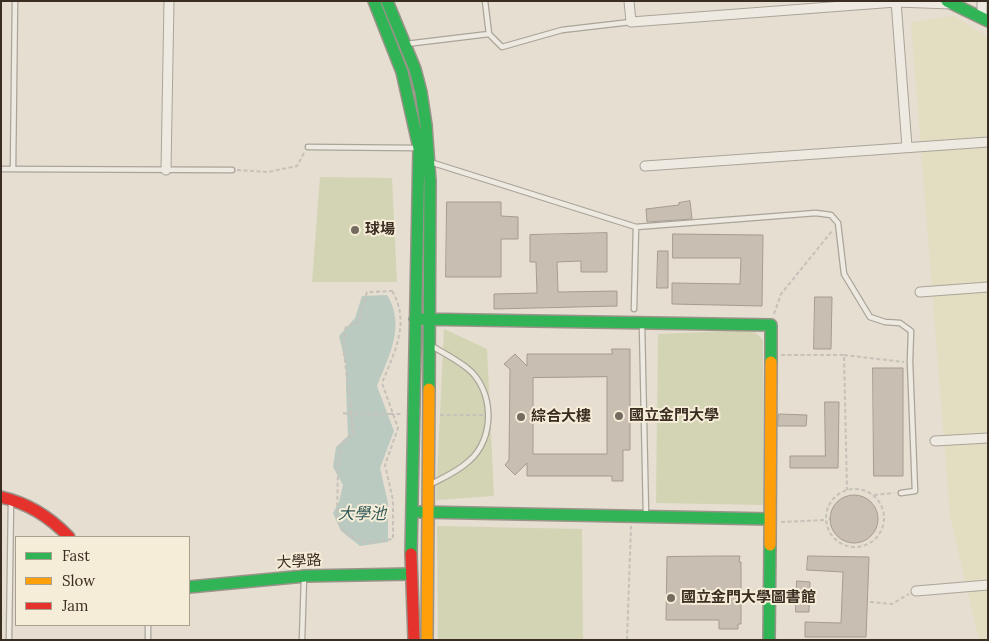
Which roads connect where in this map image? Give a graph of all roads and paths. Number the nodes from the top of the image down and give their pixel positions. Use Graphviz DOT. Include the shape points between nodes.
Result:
graph roads {
  1 [pos="15,1"];
  2 [pos="169,1"];
  3 [pos="374,1"];
  4 [pos="387,1"];
  5 [pos="485,1"];
  6 [pos="629,1"];
  7 [pos="982,1"];
  8 [pos="896,2"];
  9 [pos="949,3"];
  10 [pos="985,20"];
  11 [pos="631,22"];
  12 [pos="489,34"];
  13 [pos="405,44"];
  14 [pos="988,142"];
  15 [pos="308,147"];
  16 [pos="907,147"];
  17 [pos="419,148"];
  18 [pos="430,162"];
  19 [pos="645,166"];
  20 [pos="1,169"];
  21 [pos="13,170"];
  22 [pos="166,170"];
  23 [pos="232,170"];
  24 [pos="838,223"];
  25 [pos="636,227"];
  26 [pos="988,287"];
  27 [pos="920,292"];
  28 [pos="634,309"];
  29 [pos="415,319"];
  30 [pos="429,320"];
  31 [pos="642,323"];
  32 [pos="771,325"];
  33 [pos="429,345"];
  34 [pos="770,355"];
  35 [pos="844,355"];
  36 [pos="910,362"];
  37 [pos="343,414"];
  38 [pos="390,414"];
  39 [pos="394,414"];
  40 [pos="440,414"];
  41 [pos="481,415"];
  42 [pos="988,438"];
  43 [pos="936,441"];
  44 [pos="428,486"];
  45 [pos="847,490"];
  46 [pos="901,493"];
  47 [pos="874,496"];
  48 [pos="6,498"];
  49 [pos="413,512"];
  50 [pos="428,512"];
  51 [pos="631,516"];
  52 [pos="646,516"];
  53 [pos="770,519"];
  54 [pos="826,520"];
  55 [pos="68,536"];
  56 [pos="411,574"];
  57 [pos="304,576"];
  58 [pos="988,585"];
  59 [pos="190,587"];
  60 [pos="916,591"];
  61 [pos="870,602"];
  62 [pos="148,626"];
  63 [pos="9,640"];
  64 [pos="148,640"];
  65 [pos="302,640"];
  66 [pos="414,640"];
  67 [pos="427,640"];
  68 [pos="627,640"];
  69 [pos="769,640"];
  1 -- 21 [label="lane"];
  2 -- 22 [label="street"];
  3 -- 17 [label="street" via="402,72"];
  4 -- 13 [label="street"];
  5 -- 12 [label="lane"];
  6 -- 11 [label="street"];
  7 -- 10 [label="street"];
  8 -- 9 [label="street"];
  8 -- 11 [label="street"];
  8 -- 16 [label="street"];
  9 -- 10 [label="street"];
  11 -- 12 [label="lane" via="562,30 502,47"];
  12 -- 13 [label="lane"];
  13 -- 18 [label="street" via="420,91"];
  14 -- 16 [label="street"];
  15 -- 17 [label="lane"];
  15 -- 23 [label="path" via="297,166 268,172"];
  16 -- 19 [label="street"];
  17 -- 29 [label="street"];
  18 -- 25 [label="lane"];
  18 -- 30 [label="street"];
  20 -- 21 [label="lane"];
  21 -- 22 [label="lane"];
  22 -- 23 [label="lane"];
  24 -- 25 [label="lane" via="831,215 816,213"];
  24 -- 32 [label="path" via="781,294"];
  24 -- 36 [label="lane" via="844,274 870,317 900,323 911,331"];
  25 -- 28 [label="lane"];
  26 -- 27 [label="street"];
  29 -- 30 [label="street"];
  29 -- 49 [label="street"];
  30 -- 31 [label="street"];
  30 -- 33 [label="street"];
  31 -- 32 [label="street"];
  31 -- 52 [label="lane"];
  32 -- 34 [label="street"];
  33 -- 44 [label="street"];
  33 -- 44 [label="lane" via="468,368 480,384 487,402 488,421 483,442 471,460"];
  34 -- 35 [label="path"];
  34 -- 53 [label="street"];
  35 -- 36 [label="path"];
  35 -- 45 [label="path"];
  36 -- 46 [label="lane" via="915,491"];
  37 -- 38 [label="path, bridge"];
  39 -- 39 [label="path" via="382,383 400,339 400,304 392,291 367,292 360,322 346,327 344,333 353,433 341,444 337,519 344,532 365,543 393,539 394,500 385,465 398,428"];
  40 -- 41 [label="path"];
  42 -- 43 [label="street"];
  44 -- 50 [label="street"];
  45 -- 47 [label="path" via="863,489"];
  45 -- 54 [label="path" via="829,504"];
  46 -- 47 [label="path"];
  47 -- 54 [label="path" via="883,508 883,526 873,541 865,546 845,546 836,541"];
  48 -- 55 [label="street" via="37,510"];
  48 -- 63 [label="lane"];
  49 -- 50 [label="street"];
  49 -- 56 [label="street"];
  50 -- 51 [label="street"];
  50 -- 67 [label="street"];
  51 -- 52 [label="street"];
  51 -- 68 [label="path"];
  52 -- 53 [label="street"];
  53 -- 54 [label="path" via="782,523"];
  53 -- 69 [label="street"];
  56 -- 57 [label="street, 大學路"];
  56 -- 66 [label="street"];
  57 -- 59 [label="street, 大學路"];
  57 -- 65 [label="lane"];
  58 -- 60 [label="street"];
  60 -- 61 [label="path" via="892,604"];
  62 -- 64 [label="lane"];
}
